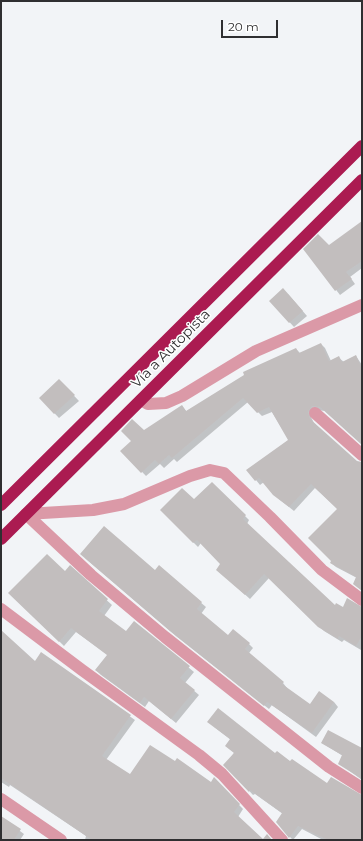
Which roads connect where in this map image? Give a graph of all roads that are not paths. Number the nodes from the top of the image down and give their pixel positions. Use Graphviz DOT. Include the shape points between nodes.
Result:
graph roads {
  1 [pos="362,146"];
  2 [pos="362,180"];
  3 [pos="362,305"];
  4 [pos="141,400"];
  5 [pos="315,413"];
  6 [pos="362,455"];
  7 [pos="1,505"];
  8 [pos="26,514"];
  9 [pos="1,539"];
  10 [pos="362,600"];
  11 [pos="1,609"];
  12 [pos="362,788"];
  13 [pos="1,799"];
  14 [pos="61,840"];
  15 [pos="282,840"];
  1 -- 7 [label="highway, Vía a Autopista"];
  2 -- 4 [label="highway, Vía a Autopista"];
  3 -- 4 [label="street" via="256,351 166,403 148,404"];
  4 -- 8 [label="highway, Vía a Autopista"];
  5 -- 6 [label="street"];
  8 -- 9 [label="highway, Vía a Autopista"];
  8 -- 10 [label="street" via="94,510 116,505 210,470 224,473 322,570"];
  8 -- 12 [label="street" via="91,575 165,637 329,767"];
  11 -- 15 [label="street" via="200,755 222,774"];
  13 -- 14 [label="street"];
}
